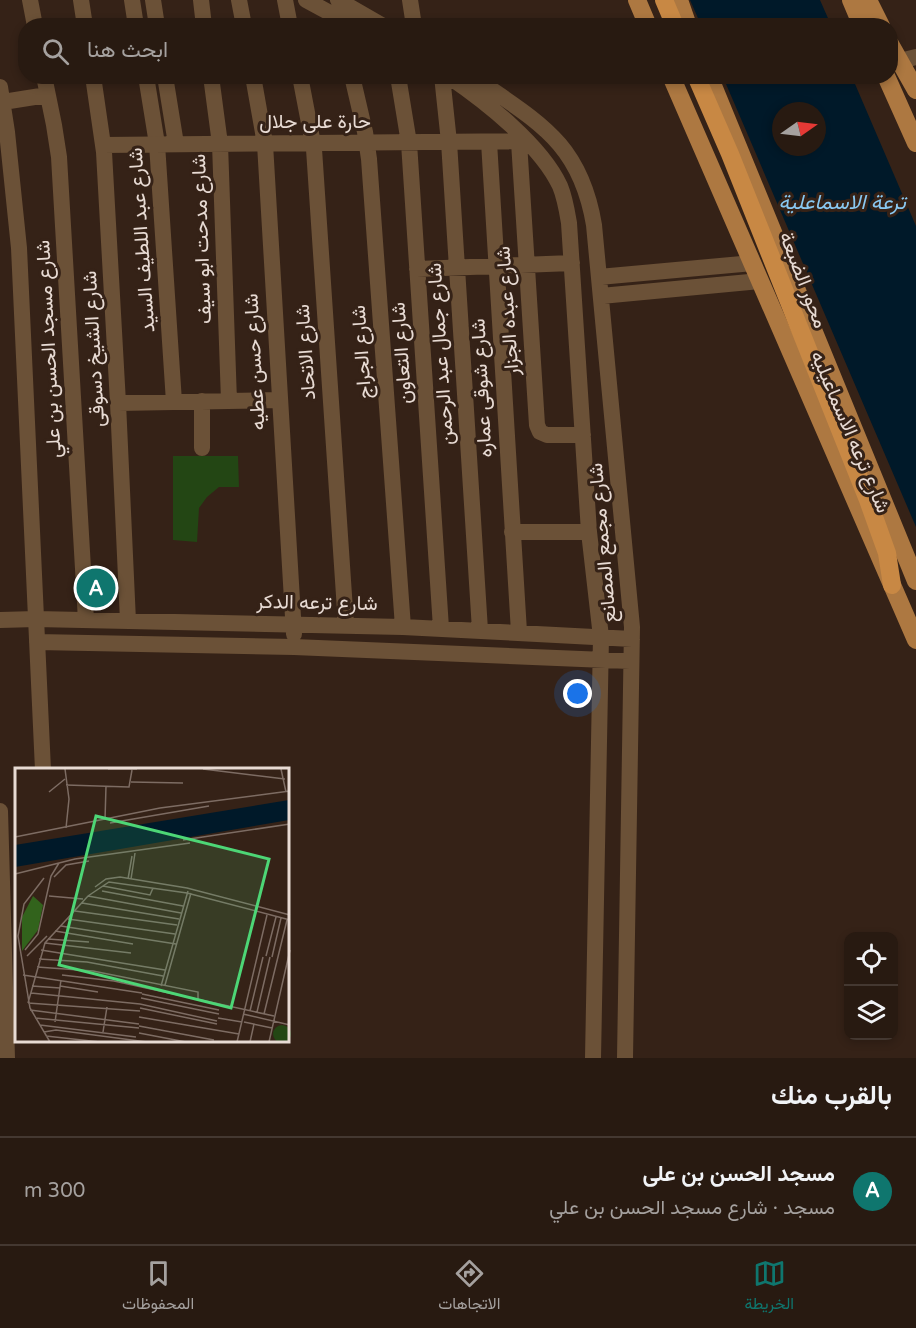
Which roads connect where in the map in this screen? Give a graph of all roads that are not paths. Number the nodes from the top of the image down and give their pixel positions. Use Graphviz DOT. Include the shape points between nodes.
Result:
graph roads {
  1 [pos="30,0"];
  2 [pos="81,0"];
  3 [pos="132,0"];
  4 [pos="153,0"];
  5 [pos="201,0"];
  6 [pos="239,0"];
  7 [pos="285,0"];
  8 [pos="306,0"];
  9 [pos="338,0"];
  10 [pos="410,0"];
  11 [pos="637,0"];
  12 [pos="851,0"];
  13 [pos="868,0"];
  14 [pos="33,18"];
  15 [pos="84,18"];
  16 [pos="135,18"];
  17 [pos="156,18"];
  18 [pos="203,18"];
  19 [pos="242,18"];
  20 [pos="288,18"];
  21 [pos="334,18"];
  22 [pos="369,18"];
  23 [pos="413,18"];
  24 [pos="645,18"];
  25 [pos="859,18"];
  26 [pos="877,18"];
  27 [pos="908,59"];
  28 [pos="45,84"];
  29 [pos="94,84"];
  30 [pos="147,84"];
  31 [pos="166,84"];
  32 [pos="212,84"];
  33 [pos="254,84"];
  34 [pos="302,84"];
  35 [pos="354,84"];
  36 [pos="399,84"];
  37 [pos="443,84"];
  38 [pos="459,84"];
  39 [pos="483,84"];
  40 [pos="675,84"];
  41 [pos="699,84"];
  42 [pos="712,84"];
  43 [pos="890,84"];
  44 [pos="916,90"];
  45 [pos="1,94"];
  46 [pos="47,95"];
  47 [pos="449,142"];
  48 [pos="489,142"];
  49 [pos="522,142"];
  50 [pos="916,142"];
  51 [pos="313,143"];
  52 [pos="368,143"];
  53 [pos="409,143"];
  54 [pos="157,144"];
  55 [pos="176,144"];
  56 [pos="220,144"];
  57 [pos="264,144"];
  58 [pos="103,145"];
  59 [pos="582,177"];
  60 [pos="561,188"];
  61 [pos="572,263"];
  62 [pos="753,263"];
  63 [pos="526,265"];
  64 [pos="495,266"];
  65 [pos="457,268"];
  66 [pos="417,269"];
  67 [pos="599,277"];
  68 [pos="760,281"];
  69 [pos="601,297"];
  70 [pos="278,400"];
  71 [pos="202,401"];
  72 [pos="229,401"];
  73 [pos="174,402"];
  74 [pos="118,403"];
  75 [pos="583,435"];
  76 [pos="202,448"];
  77 [pos="512,532"];
  78 [pos="589,532"];
  79 [pos="916,581"];
  80 [pos="892,585"];
  81 [pos="36,619"];
  82 [pos="0,620"];
  83 [pos="86,620"];
  84 [pos="128,621"];
  85 [pos="293,624"];
  86 [pos="346,625"];
  87 [pos="403,627"];
  88 [pos="441,628"];
  89 [pos="480,630"];
  90 [pos="519,632"];
  91 [pos="602,637"];
  92 [pos="632,639"];
  93 [pos="916,640"];
  94 [pos="37,642"];
  95 [pos="294,647"];
  96 [pos="602,660"];
  97 [pos="630,662"];
  98 [pos="43,768"];
  99 [pos="0,811"];
  100 [pos="9,856"];
  101 [pos="3,989"];
  102 [pos="7,1058"];
  103 [pos="593,1058"];
  104 [pos="625,1058"];
  1 -- 14 [label="street"];
  2 -- 15 [label="street"];
  3 -- 16 [label="street"];
  4 -- 17 [label="street"];
  5 -- 18 [label="street"];
  6 -- 19 [label="street"];
  7 -- 20 [label="street"];
  8 -- 21 [label="street"];
  9 -- 22 [label="street"];
  10 -- 23 [label="street"];
  11 -- 24 [label="main road"];
  12 -- 25 [label="main road"];
  13 -- 26 [label="main road"];
  27 -- 44 [label="main road"];
  28 -- 46 [label="street, شارع مسجد الحسن بن علي"];
  29 -- 58 [label="street, شارع الشيخ دسوقى"];
  30 -- 54 [label="street, شارع عبد اللطيف السيد"];
  31 -- 55 [label="street"];
  32 -- 56 [label="street, شارع مدحت ابو سيف"];
  33 -- 57 [label="street, شارع حسن عطيه"];
  34 -- 51 [label="street, شارع الاتحاد"];
  35 -- 52 [label="street, شارع الجراج"];
  36 -- 53 [label="street, شارع التعاون"];
  37 -- 47 [label="street, شارع جمال عبد الرحمن"];
  38 -- 49 [label="street, شارع مجمع المصانع" via="487,105"];
  39 -- 59 [label="street, شارع مجمع المصانع" via="545,128"];
  40 -- 62 [label="main road, شارع ترعه الاسماعيليه"];
  41 -- 80 [label="highway, محور الضبعة" via="868,500 884,543"];
  42 -- 79 [label="main road, شارع ترعه الاسماعيليه"];
  43 -- 50 [label="main road"];
  45 -- 46 [label="street"];
  45 -- 81 [label="street" via="19,248"];
  46 -- 83 [label="street, شارع مسجد الحسن بن علي" via="59,157"];
  47 -- 48 [label="street, حارة على جلال"];
  47 -- 53 [label="street, حارة على جلال"];
  47 -- 65 [label="street, شارع جمال عبد الرحمن"];
  48 -- 49 [label="street, حارة على جلال"];
  48 -- 64 [label="street, شارع شوقى عماره"];
  49 -- 60 [label="street, شارع مجمع المصانع" via="543,159"];
  49 -- 63 [label="street, شارع عبده الجزار"];
  51 -- 52 [label="street, حارة على جلال"];
  51 -- 57 [label="street, حارة على جلال"];
  51 -- 86 [label="street, شارع الاتحاد"];
  52 -- 53 [label="street, حارة على جلال"];
  52 -- 87 [label="street, شارع الجراج"];
  53 -- 66 [label="street, شارع التعاون"];
  54 -- 55 [label="street, حارة على جلال"];
  54 -- 58 [label="street, حارة على جلال"];
  54 -- 73 [label="street, شارع عبد اللطيف السيد"];
  55 -- 56 [label="street, حارة على جلال"];
  56 -- 57 [label="street, حارة على جلال"];
  56 -- 72 [label="street, شارع مدحت ابو سيف"];
  57 -- 70 [label="street, شارع حسن عطيه"];
  58 -- 74 [label="street, شارع الشيخ دسوقى"];
  59 -- 60 [label="street"];
  59 -- 67 [label="street, شارع مجمع المصانع" via="590,201"];
  60 -- 61 [label="street, شارع مجمع المصانع"];
  61 -- 63 [label="street"];
  61 -- 75 [label="street, شارع مجمع المصانع"];
  62 -- 67 [label="street"];
  62 -- 68 [label="main road, شارع ترعه الاسماعيليه"];
  63 -- 64 [label="street"];
  63 -- 75 [label="street, شارع عبده الجزار" via="538,429 547,435"];
  64 -- 65 [label="street"];
  64 -- 77 [label="street, شارع شوقى عماره"];
  65 -- 66 [label="street"];
  65 -- 89 [label="street, شارع جمال عبد الرحمن"];
  66 -- 88 [label="street, شارع التعاون"];
  67 -- 69 [label="street, شارع مجمع المصانع"];
  68 -- 69 [label="street"];
  68 -- 80 [label="main road, شارع ترعه الاسماعيليه"];
  69 -- 92 [label="street, شارع مجمع المصانع"];
  70 -- 72 [label="street"];
  70 -- 85 [label="street, شارع حسن عطيه"];
  71 -- 72 [label="street"];
  71 -- 73 [label="street"];
  71 -- 76 [label="street"];
  73 -- 74 [label="street"];
  74 -- 84 [label="street, شارع الشيخ دسوقى"];
  75 -- 78 [label="street, شارع مجمع المصانع"];
  77 -- 78 [label="street"];
  77 -- 90 [label="street, شارع شوقى عماره"];
  78 -- 91 [label="street, شارع مجمع المصانع"];
  80 -- 93 [label="main road, شارع ترعه الاسماعيليه"];
  81 -- 82 [label="street, شارع ترعه الدكر"];
  81 -- 83 [label="street, شارع ترعه الدكر"];
  81 -- 94 [label="street"];
  83 -- 84 [label="street, شارع ترعه الدكر"];
  84 -- 85 [label="street, شارع ترعه الدكر"];
  85 -- 86 [label="street, شارع ترعه الدكر"];
  85 -- 95 [label="street, شارع حسن عطيه"];
  86 -- 87 [label="street, شارع ترعه الدكر"];
  87 -- 88 [label="street, شارع ترعه الدكر"];
  88 -- 89 [label="street, شارع ترعه الدكر"];
  89 -- 90 [label="street, شارع ترعه الدكر"];
  90 -- 91 [label="street, شارع ترعه الدكر"];
  91 -- 92 [label="street, شارع ترعه الدكر"];
  91 -- 96 [label="street, شارع مجمع المصانع"];
  92 -- 97 [label="street, شارع مجمع المصانع"];
  94 -- 95 [label="street"];
  94 -- 98 [label="street"];
  95 -- 96 [label="street"];
  96 -- 97 [label="street"];
  96 -- 103 [label="street, شارع مجمع المصانع"];
  97 -- 104 [label="street, شارع مجمع المصانع"];
  99 -- 100 [label="street"];
  100 -- 101 [label="street"];
  101 -- 102 [label="street"];
}
